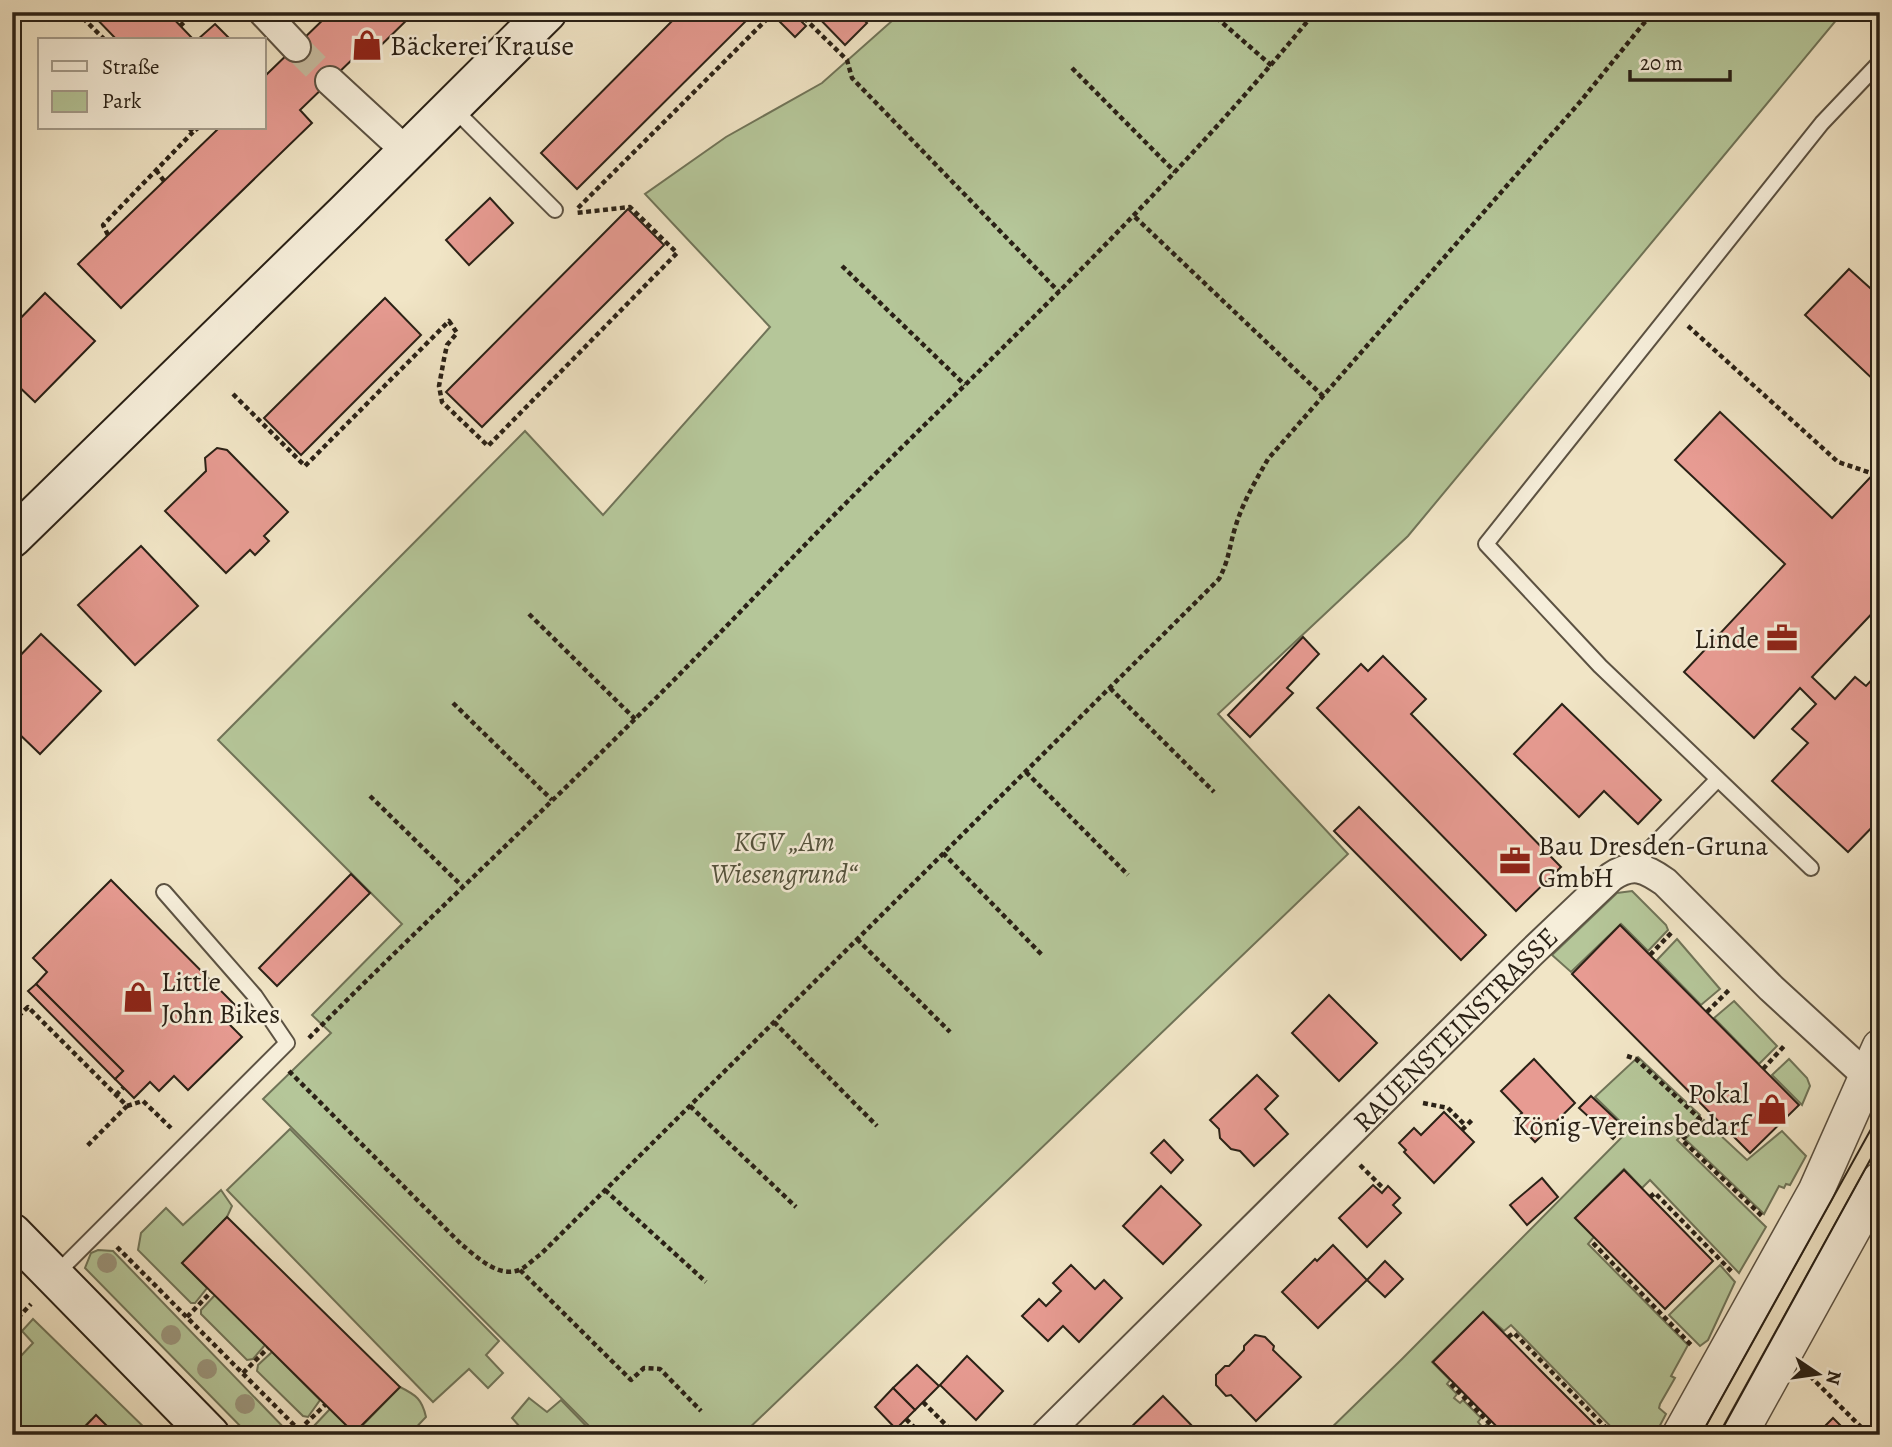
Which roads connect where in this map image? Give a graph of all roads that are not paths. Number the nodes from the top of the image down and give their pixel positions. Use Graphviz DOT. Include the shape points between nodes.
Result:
graph roads {
  1 [pos="263,12"];
  2 [pos="547,12"];
  3 [pos="296,47"];
  4 [pos="1880,62"];
  5 [pos="330,81"];
  6 [pos="452,107"];
  7 [pos="406,151"];
  8 [pos="555,210"];
  9 [pos="12,538"];
  10 [pos="1717,780"];
  11 [pos="1633,867"];
  12 [pos="1811,868"];
  13 [pos="164,892"];
  14 [pos="1875,1071"];
  15 [pos="1880,1180"];
  16 [pos="12,1233"];
  17 [pos="55,1276"];
  18 [pos="210,1435"];
  19 [pos="1045,1435"];
  20 [pos="1680,1435"];
  21 [pos="1739,1435"];
  1 -- 3 [label="street"];
  2 -- 6 [label="main road"];
  4 -- 10 [label="lane" via="1822,123 1486,544 1600,666"];
  5 -- 7 [label="street"];
  6 -- 7 [label="main road"];
  6 -- 8 [label="lane"];
  7 -- 9 [label="main road"];
  10 -- 11 [label="lane"];
  10 -- 12 [label="lane"];
  11 -- 14 [label="street" via="1650,871 1665,882 1770,988"];
  11 -- 19 [label="street, RAUENSTEINSTRASSE" via="1611,877 1531,953"];
  13 -- 17 [label="lane" via="255,996 287,1043"];
  14 -- 20 [label="street" via="1788,1242"];
  15 -- 21 [label="street"];
  16 -- 17 [label="main road"];
  17 -- 18 [label="main road"];
}
